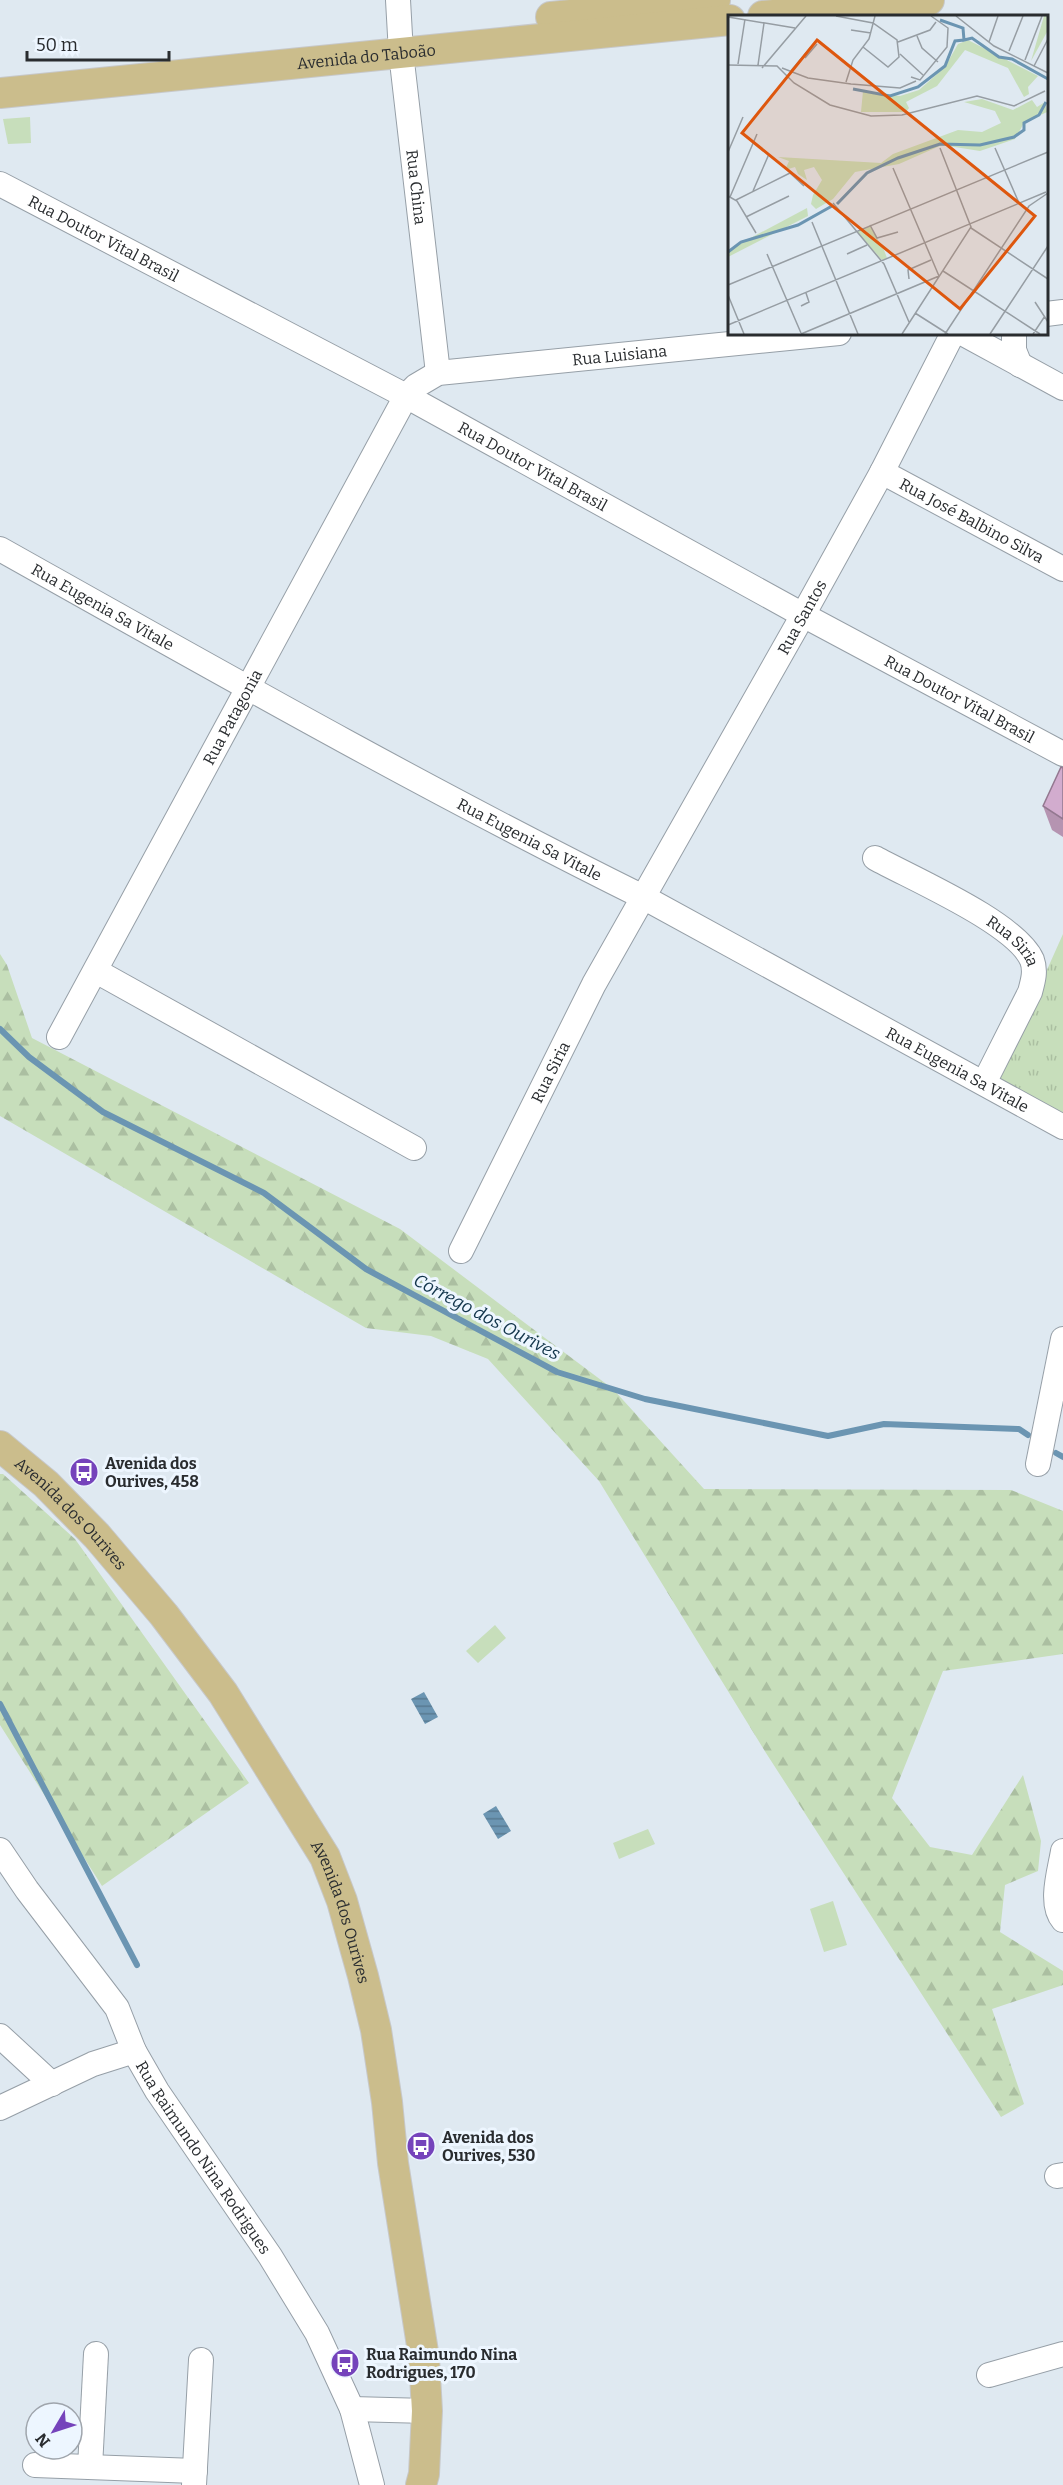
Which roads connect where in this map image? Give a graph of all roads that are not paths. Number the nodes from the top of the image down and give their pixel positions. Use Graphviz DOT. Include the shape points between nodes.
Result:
graph roads {
  1 [pos="398,0"];
  2 [pos="715,0"];
  3 [pos="929,0"];
  4 [pos="855,8"];
  5 [pos="774,15"];
  6 [pos="728,20"];
  7 [pos="401,42"];
  8 [pos="0,74"];
  9 [pos="0,93"];
  10 [pos="1,186"];
  11 [pos="1063,312"];
  12 [pos="1048,314"];
  13 [pos="829,334"];
  14 [pos="952,334"];
  15 [pos="964,334"];
  16 [pos="1014,334"];
  17 [pos="1020,365"];
  18 [pos="438,373"];
  19 [pos="1063,388"];
  20 [pos="406,396"];
  21 [pos="882,472"];
  22 [pos="0,549"];
  23 [pos="1063,569"];
  24 [pos="804,615"];
  25 [pos="248,688"];
  26 [pos="1063,754"];
  27 [pos="875,858"];
  28 [pos="644,897"];
  29 [pos="96,971"];
  30 [pos="59,1037"];
  31 [pos="984,1083"];
  32 [pos="1063,1127"];
  33 [pos="414,1148"];
  34 [pos="461,1251"];
  35 [pos="1063,1339"];
  36 [pos="0,1446"];
  37 [pos="1038,1464"];
  38 [pos="0,1850"];
  39 [pos="1063,1851"];
  40 [pos="1063,1920"];
  41 [pos="0,2036"];
  42 [pos="134,2051"];
  43 [pos="52,2084"];
  44 [pos="0,2108"];
  45 [pos="96,2354"];
  46 [pos="1063,2354"];
  47 [pos="201,2360"];
  48 [pos="989,2375"];
  49 [pos="352,2409"];
  50 [pos="427,2411"];
  51 [pos="35,2465"];
  52 [pos="90,2467"];
  53 [pos="194,2478"];
  54 [pos="372,2485"];
  55 [pos="421,2485"];
  1 -- 7 [label="street, Rua China"];
  2 -- 7 [label="main road, Avenida do Taboão"];
  3 -- 4 [label="main road"];
  4 -- 5 [label="main road"];
  6 -- 7 [label="main road, Avenida do Taboão"];
  7 -- 8 [label="main road, Avenida do Taboão"];
  7 -- 9 [label="main road, Avenida do Taboão"];
  7 -- 18 [label="street, Rua China"];
  10 -- 20 [label="street, Rua Doutor Vital Brasil"];
  11 -- 12 [label="street"];
  13 -- 18 [label="street, Rua Luisiana"];
  14 -- 21 [label="street, Rua Santos"];
  15 -- 17 [label="street"];
  16 -- 17 [label="street" via="1014,350"];
  17 -- 19 [label="street"];
  18 -- 20 [label="street, Rua Luisiana"];
  20 -- 24 [label="street, Rua Doutor Vital Brasil"];
  20 -- 25 [label="street, Rua Patagonia"];
  21 -- 23 [label="street, Rua José Balbino Silva"];
  21 -- 24 [label="street, Rua Santos"];
  22 -- 25 [label="street, Rua Eugenia Sa Vitale"];
  24 -- 26 [label="street, Rua Doutor Vital Brasil"];
  24 -- 28 [label="street, Rua Santos"];
  25 -- 28 [label="street, Rua Eugenia Sa Vitale"];
  25 -- 29 [label="street, Rua Patagonia"];
  27 -- 31 [label="street, Rua Siria" via="999,924 1026,949 1033,962 1030,992"];
  28 -- 31 [label="street, Rua Eugenia Sa Vitale"];
  28 -- 34 [label="street, Rua Siria" via="594,984"];
  29 -- 30 [label="street, Rua Patagonia"];
  29 -- 33 [label="street"];
  31 -- 32 [label="street, Rua Eugenia Sa Vitale"];
  35 -- 37 [label="street"];
  36 -- 50 [label="main road, Avenida dos Ourives" via="46,1484 90,1529 164,1615 223,1693 325,1857 342,1901 376,2030 424,2358"];
  38 -- 42 [label="street, Rua Raimundo Nina Rodrigues" via="117,2008"];
  39 -- 40 [label="street" via="1056,1897"];
  41 -- 43 [label="street"];
  42 -- 43 [label="street" via="93,2064"];
  42 -- 49 [label="street, Rua Raimundo Nina Rodrigues" via="282,2275 317,2333"];
  43 -- 44 [label="street"];
  45 -- 52 [label="street"];
  46 -- 48 [label="street"];
  47 -- 53 [label="street"];
  49 -- 50 [label="street"];
  49 -- 54 [label="street, Rua Raimundo Nina Rodrigues"];
  50 -- 55 [label="main road, Avenida dos Ourives"];
  51 -- 52 [label="street"];
  52 -- 53 [label="street"];
}
